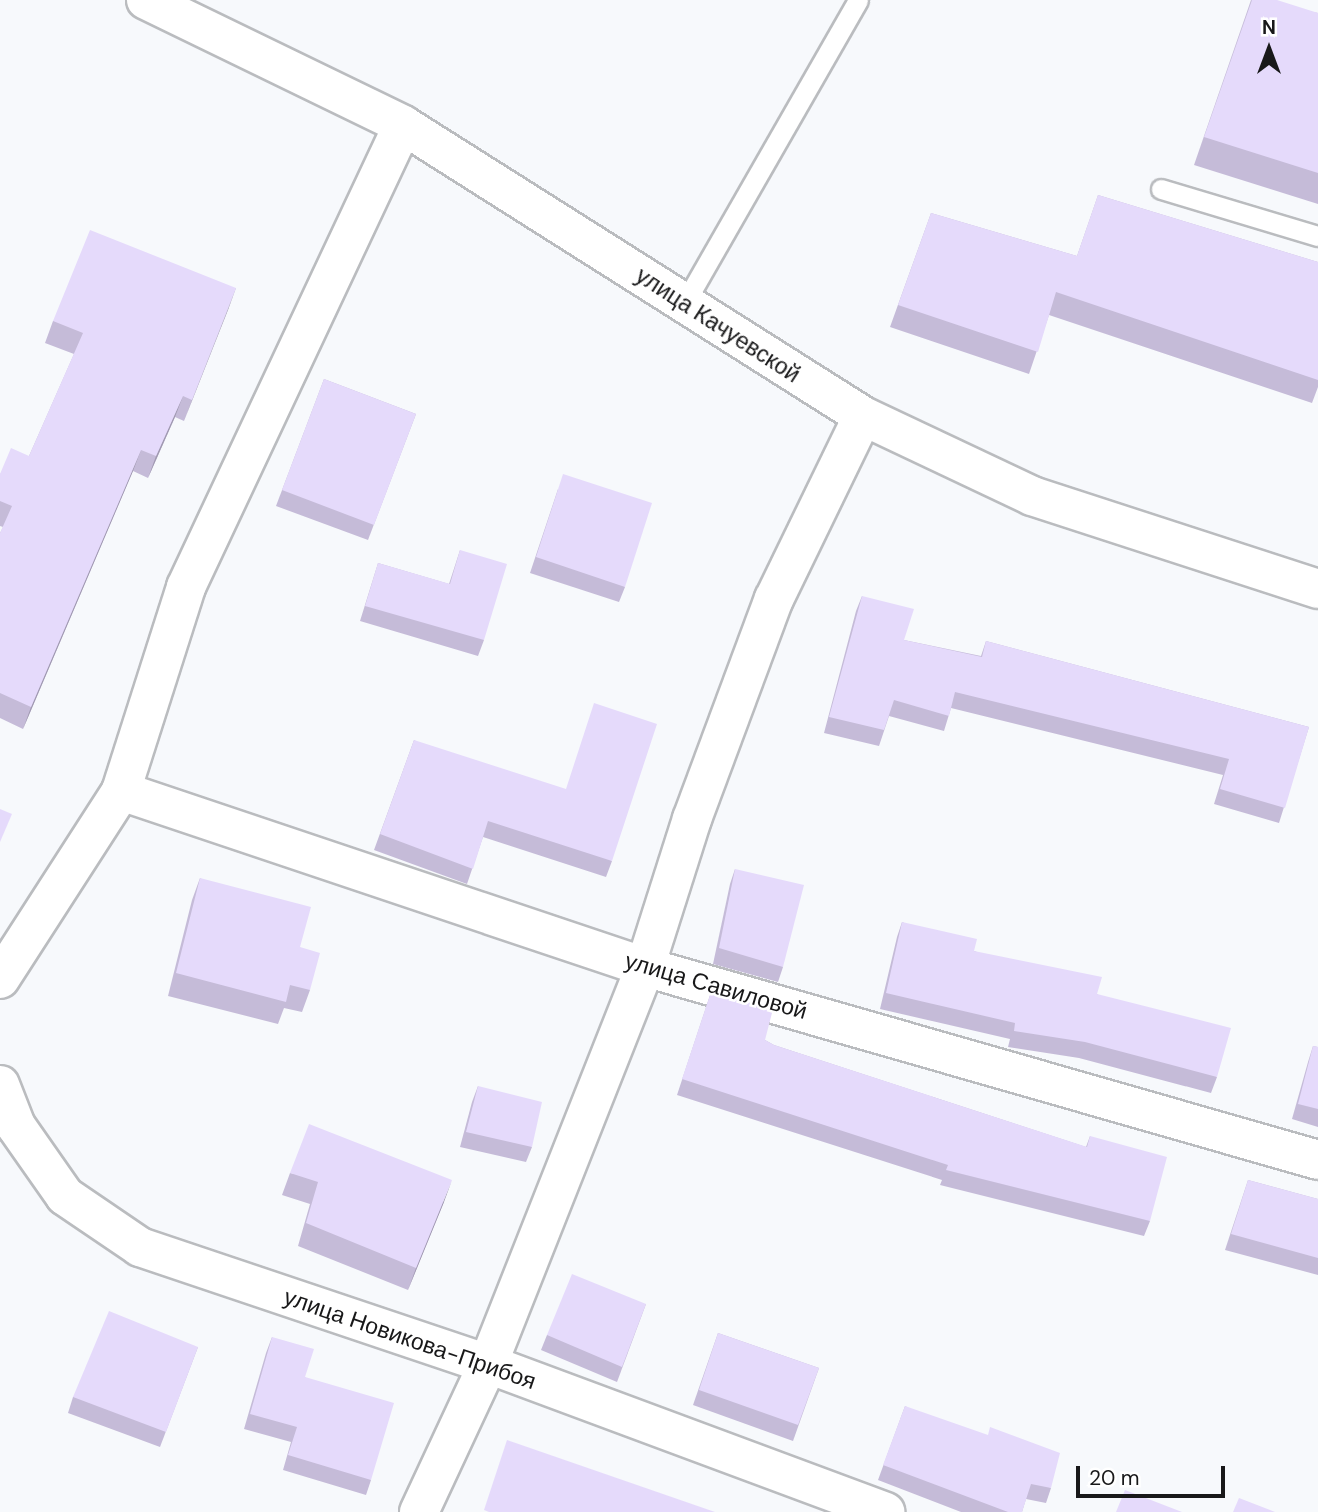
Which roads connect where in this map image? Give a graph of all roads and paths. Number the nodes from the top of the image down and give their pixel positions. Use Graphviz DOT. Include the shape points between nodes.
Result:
graph roads {
  1 [pos="146,0"];
  2 [pos="858,0"];
  3 [pos="403,125"];
  4 [pos="1161,189"];
  5 [pos="1318,236"];
  6 [pos="684,304"];
  7 [pos="863,416"];
  8 [pos="1318,589"];
  9 [pos="121,791"];
  10 [pos="645,967"];
  11 [pos="0,979"];
  12 [pos="0,1085"];
  13 [pos="1318,1160"];
  14 [pos="488,1364"];
  15 [pos="419,1512"];
  16 [pos="885,1512"];
  1 -- 3 [label="street, улица Качуевской"];
  2 -- 6 [label="lane"];
  3 -- 6 [label="street, улица Качуевской"];
  3 -- 9 [label="street" via="186,587"];
  4 -- 5 [label="lane"];
  6 -- 7 [label="street, улица Качуевской"];
  7 -- 8 [label="street, улица Качуевской" via="1032,496"];
  7 -- 10 [label="street" via="774,599 692,819"];
  9 -- 10 [label="street, улица Савиловой"];
  9 -- 11 [label="street"];
  10 -- 13 [label="street, улица Савиловой"];
  10 -- 14 [label="street"];
  12 -- 14 [label="street, улица Новикова-Прибоя" via="16,1126 65,1196 140,1247"];
  14 -- 15 [label="street"];
  14 -- 16 [label="street, улица Новикова-Прибоя"];
}
